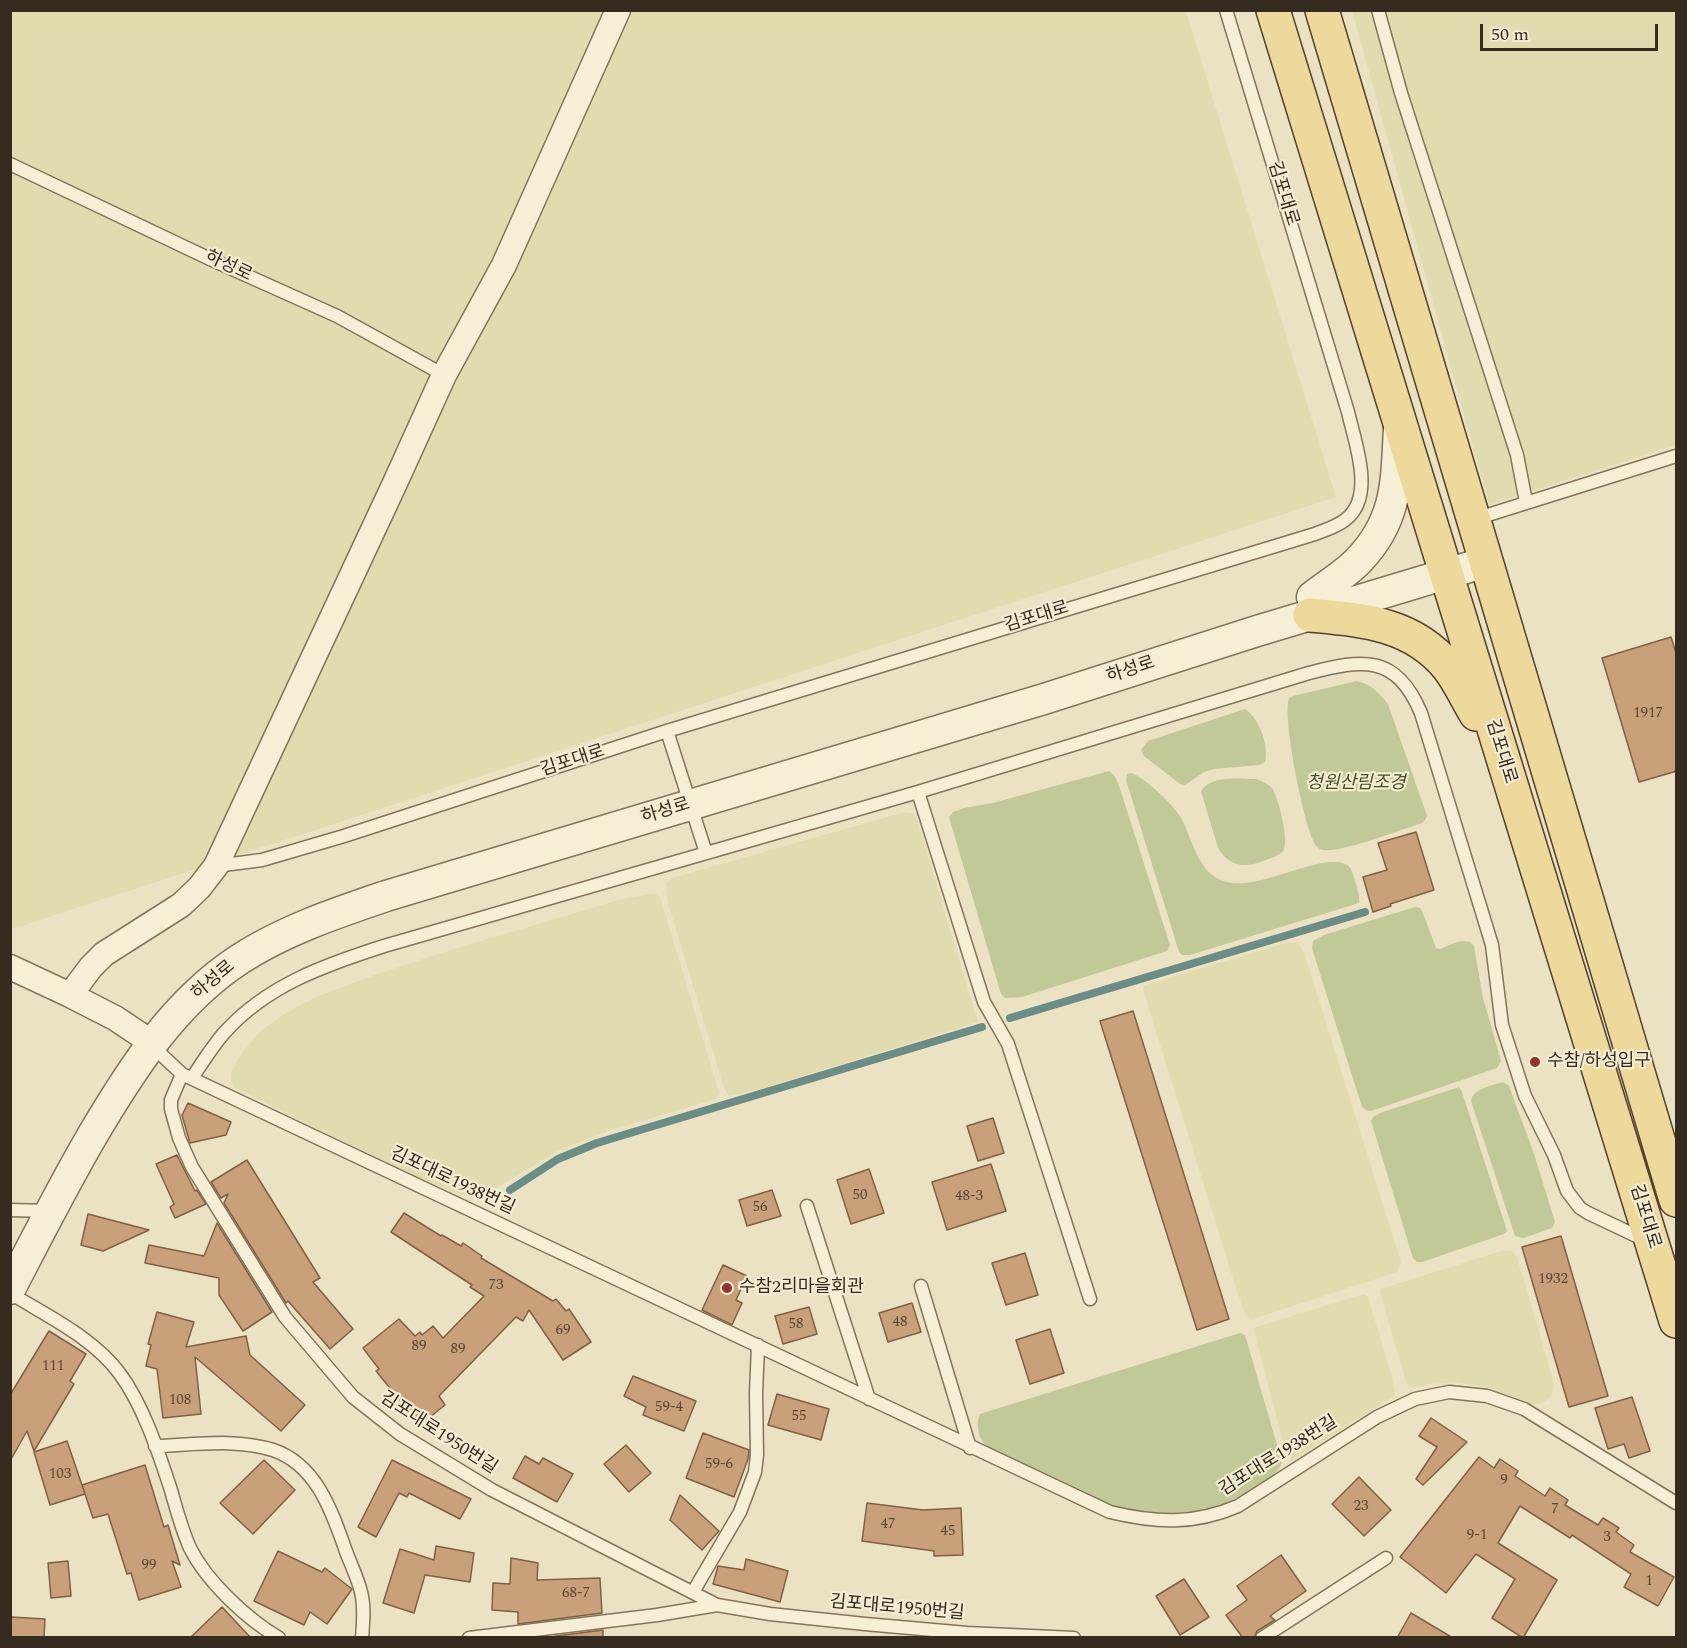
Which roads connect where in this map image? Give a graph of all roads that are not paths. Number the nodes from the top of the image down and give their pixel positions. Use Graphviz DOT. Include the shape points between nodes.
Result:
graph roads {
  1 [pos="618,10"];
  2 [pos="1226,10"];
  3 [pos="1274,10"];
  4 [pos="1322,10"];
  5 [pos="1378,10"];
  6 [pos="10,164"];
  7 [pos="444,375"];
  8 [pos="1399,422"];
  9 [pos="1677,456"];
  10 [pos="1526,502"];
  11 [pos="1480,541"];
  12 [pos="1444,565"];
  13 [pos="1311,606"];
  14 [pos="667,731"];
  15 [pos="1503,761"];
  16 [pos="918,792"];
  17 [pos="688,797"];
  18 [pos="706,853"];
  19 [pos="216,866"];
  20 [pos="10,967"];
  21 [pos="70,995"];
  22 [pos="146,1040"];
  23 [pos="187,1076"];
  24 [pos="1677,1200"];
  25 [pos="807,1206"];
  26 [pos="33,1210"];
  27 [pos="1652,1243"];
  28 [pos="10,1261"];
  29 [pos="921,1286"];
  30 [pos="10,1291"];
  31 [pos="1090,1299"];
  32 [pos="1677,1321"];
  33 [pos="758,1345"];
  34 [pos="869,1399"];
  35 [pos="155,1446"];
  36 [pos="970,1448"];
  37 [pos="1677,1503"];
  38 [pos="1386,1558"];
  39 [pos="693,1592"];
  40 [pos="717,1605"];
  41 [pos="968,1635"];
  42 [pos="279,1638"];
  43 [pos="362,1638"];
  44 [pos="469,1638"];
  45 [pos="1074,1638"];
  46 [pos="1262,1638"];
  1 -- 7 [label="street" via="504,265"];
  2 -- 14 [label="lane, 김포대로" via="1348,412 1361,466 1361,491 1355,509 1347,519 1315,534"];
  3 -- 8 [label="main road, 김포대로"];
  4 -- 11 [label="main road, 김포대로"];
  5 -- 10 [label="lane" via="1517,455"];
  6 -- 7 [label="lane, 하성로" via="337,316"];
  7 -- 19 [label="street"];
  8 -- 12 [label="main road, 김포대로"];
  8 -- 13 [label="street" via="1395,492 1382,532"];
  9 -- 10 [label="lane"];
  10 -- 11 [label="lane"];
  11 -- 12 [label="street, 하성로"];
  11 -- 24 [label="main road, 김포대로"];
  12 -- 13 [label="street, 하성로"];
  12 -- 15 [label="main road, 김포대로"];
  13 -- 15 [label="main road" via="1382,624 1428,645 1449,668"];
  13 -- 17 [label="street, 하성로" via="1044,699"];
  14 -- 17 [label="lane"];
  14 -- 19 [label="lane, 김포대로" via="344,836 262,860"];
  15 -- 27 [label="main road, 김포대로"];
  16 -- 18 [label="lane, 김포대로1950번길"];
  16 -- 27 [label="lane, 김포대로1950번길" via="1335,666 1365,664 1392,673 1404,681 1421,713 1492,945 1503,1025 1525,1096 1567,1191 1588,1214"];
  16 -- 31 [label="lane" via="984,1002 1008,1044"];
  17 -- 18 [label="lane"];
  17 -- 22 [label="street, 하성로" via="376,884 288,917 212,963 182,990"];
  18 -- 23 [label="lane, 김포대로1950번길" via="384,946 303,975 241,1017"];
  19 -- 21 [label="street" via="181,905 104,954"];
  20 -- 21 [label="street"];
  21 -- 22 [label="street" via="115,1018"];
  22 -- 23 [label="lane, 김포대로1938번길"];
  22 -- 26 [label="street, 하성로" via="99,1098"];
  23 -- 33 [label="lane, 김포대로1938번길"];
  23 -- 39 [label="lane, 김포대로1950번길" via="171,1100 171,1108 192,1167 285,1317 352,1397 400,1434 464,1473 546,1519"];
  25 -- 34 [label="lane"];
  26 -- 28 [label="street, 하성로"];
  26 -- 30 [label="street, 하성로"];
  27 -- 32 [label="main road, 김포대로"];
  29 -- 36 [label="lane"];
  30 -- 35 [label="lane" via="110,1361 136,1402"];
  33 -- 34 [label="lane, 김포대로1938번길"];
  33 -- 39 [label="lane" via="755,1472 740,1512"];
  34 -- 36 [label="lane, 김포대로1938번길"];
  35 -- 42 [label="lane" via="183,1532 201,1566 260,1627"];
  35 -- 43 [label="lane" via="255,1447 273,1450 303,1469 329,1506 357,1578 363,1604"];
  36 -- 37 [label="lane, 김포대로1938번길" via="1110,1512 1153,1520 1201,1519 1238,1506 1396,1407 1431,1394 1468,1393 1524,1409"];
  38 -- 46 [label="lane"];
  39 -- 40 [label="lane, 김포대로1950번길"];
  40 -- 41 [label="lane, 김포대로1950번길"];
  40 -- 44 [label="lane, 김포대로1950번길"];
  41 -- 45 [label="lane, 김포대로1950번길"];
}
